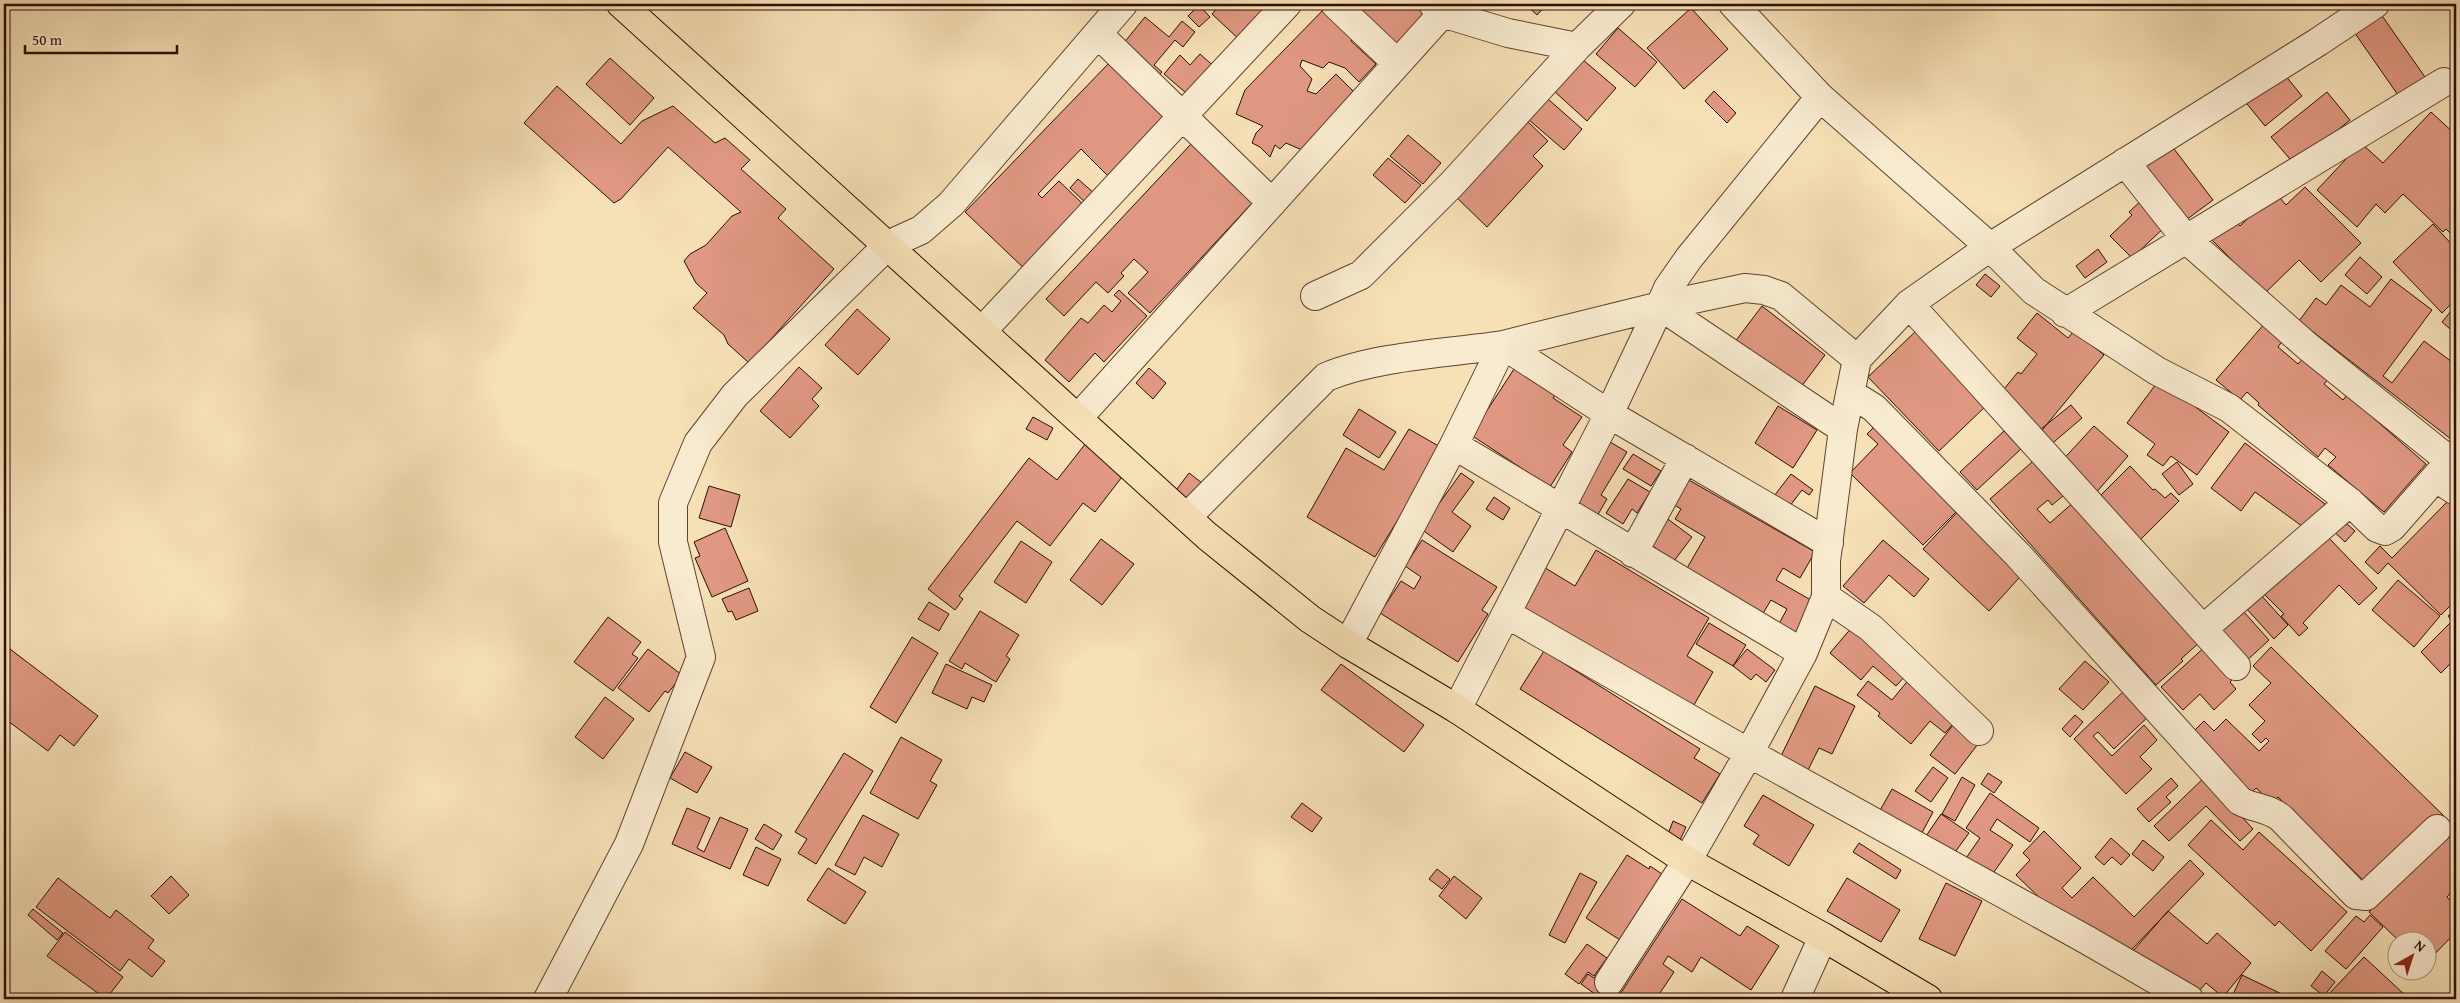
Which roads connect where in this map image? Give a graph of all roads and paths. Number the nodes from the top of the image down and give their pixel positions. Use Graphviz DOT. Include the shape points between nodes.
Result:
graph roads {
  1 [pos="621,4"];
  2 [pos="1123,4"];
  3 [pos="1287,4"];
  4 [pos="1335,4"];
  5 [pos="1621,4"];
  6 [pos="1734,4"];
  7 [pos="2375,4"];
  8 [pos="1442,7"];
  9 [pos="1098,34"];
  10 [pos="1577,47"];
  11 [pos="1397,63"];
  12 [pos="2444,82"];
  13 [pos="1820,96"];
  14 [pos="1182,116"];
  15 [pos="2126,162"];
  16 [pos="1272,203"];
  17 [pos="2186,239"];
  18 [pos="888,245"];
  19 [pos="1990,247"];
  20 [pos="1315,296"];
  21 [pos="1909,304"];
  22 [pos="1660,306"];
  23 [pos="2066,313"];
  24 [pos="982,331"];
  25 [pos="1503,345"];
  26 [pos="1857,359"];
  27 [pos="1850,393"];
  28 [pos="1609,414"];
  29 [pos="1078,418"];
  30 [pos="1843,429"];
  31 [pos="1454,445"];
  32 [pos="1685,458"];
  33 [pos="2450,471"];
  34 [pos="2350,502"];
  35 [pos="1560,510"];
  36 [pos="1187,517"];
  37 [pos="1829,543"];
  38 [pos="1633,553"];
  39 [pos="1826,597"];
  40 [pos="1507,614"];
  41 [pos="2203,629"];
  42 [pos="1348,644"];
  43 [pos="1803,653"];
  44 [pos="2236,666"];
  45 [pos="1457,710"];
  46 [pos="1979,731"];
  47 [pos="1749,753"];
  48 [pos="2437,829"];
  49 [pos="1687,862"];
  50 [pos="1823,937"];
  51 [pos="1609,982"];
  52 [pos="548,999"];
  53 [pos="1795,999"];
  54 [pos="1928,999"];
  55 [pos="2189,999"];
  1 -- 18 [label="main road"];
  2 -- 9 [label="street"];
  3 -- 14 [label="street"];
  4 -- 11 [label="street"];
  5 -- 10 [label="street"];
  6 -- 13 [label="street"];
  7 -- 15 [label="street"];
  8 -- 10 [label="street" via="1508,33"];
  8 -- 11 [label="street"];
  9 -- 14 [label="street"];
  9 -- 18 [label="street" via="951,204 921,230"];
  10 -- 20 [label="street" via="1452,184 1362,275"];
  11 -- 16 [label="street"];
  12 -- 17 [label="street"];
  13 -- 19 [label="street"];
  13 -- 22 [label="street" via="1689,258"];
  14 -- 16 [label="street"];
  14 -- 24 [label="street"];
  15 -- 17 [label="street"];
  15 -- 19 [label="street"];
  16 -- 29 [label="street"];
  17 -- 23 [label="street"];
  17 -- 33 [label="street"];
  18 -- 24 [label="main road"];
  18 -- 52 [label="street" via="735,395 698,443 673,503 673,542 701,657 629,844"];
  19 -- 21 [label="street"];
  19 -- 23 [label="street" via="2034,291"];
  21 -- 26 [label="street"];
  21 -- 41 [label="street"];
  22 -- 25 [label="street"];
  22 -- 26 [label="street" via="1745,288 1764,290 1781,296"];
  22 -- 28 [label="street"];
  22 -- 30 [label="street"];
  23 -- 34 [label="street" via="2157,371 2229,408"];
  24 -- 29 [label="main road"];
  25 -- 28 [label="street"];
  25 -- 31 [label="street"];
  25 -- 36 [label="street" via="1368,364 1326,377"];
  26 -- 27 [label="street"];
  27 -- 30 [label="street"];
  27 -- 48 [label="street" via="1874,408 2018,556 2240,800 2269,810 2281,818 2356,895 2366,896"];
  28 -- 32 [label="street"];
  28 -- 35 [label="street"];
  29 -- 36 [label="main road"];
  30 -- 37 [label="street"];
  31 -- 35 [label="street"];
  31 -- 42 [label="street"];
  32 -- 37 [label="street"];
  32 -- 38 [label="street"];
  33 -- 34 [label="street" via="2386,531 2377,528"];
  34 -- 41 [label="street"];
  35 -- 38 [label="street"];
  35 -- 40 [label="street"];
  36 -- 42 [label="main road" via="1310,619"];
  37 -- 39 [label="street"];
  38 -- 43 [label="street"];
  39 -- 43 [label="street"];
  39 -- 46 [label="street" via="1871,628"];
  40 -- 45 [label="street"];
  40 -- 47 [label="street"];
  41 -- 44 [label="street"];
  42 -- 45 [label="main road"];
  43 -- 47 [label="street"];
  45 -- 49 [label="main road"];
  47 -- 49 [label="street"];
  47 -- 55 [label="street"];
  49 -- 50 [label="main road"];
  49 -- 51 [label="street"];
  50 -- 53 [label="street"];
  50 -- 54 [label="main road"];
}
